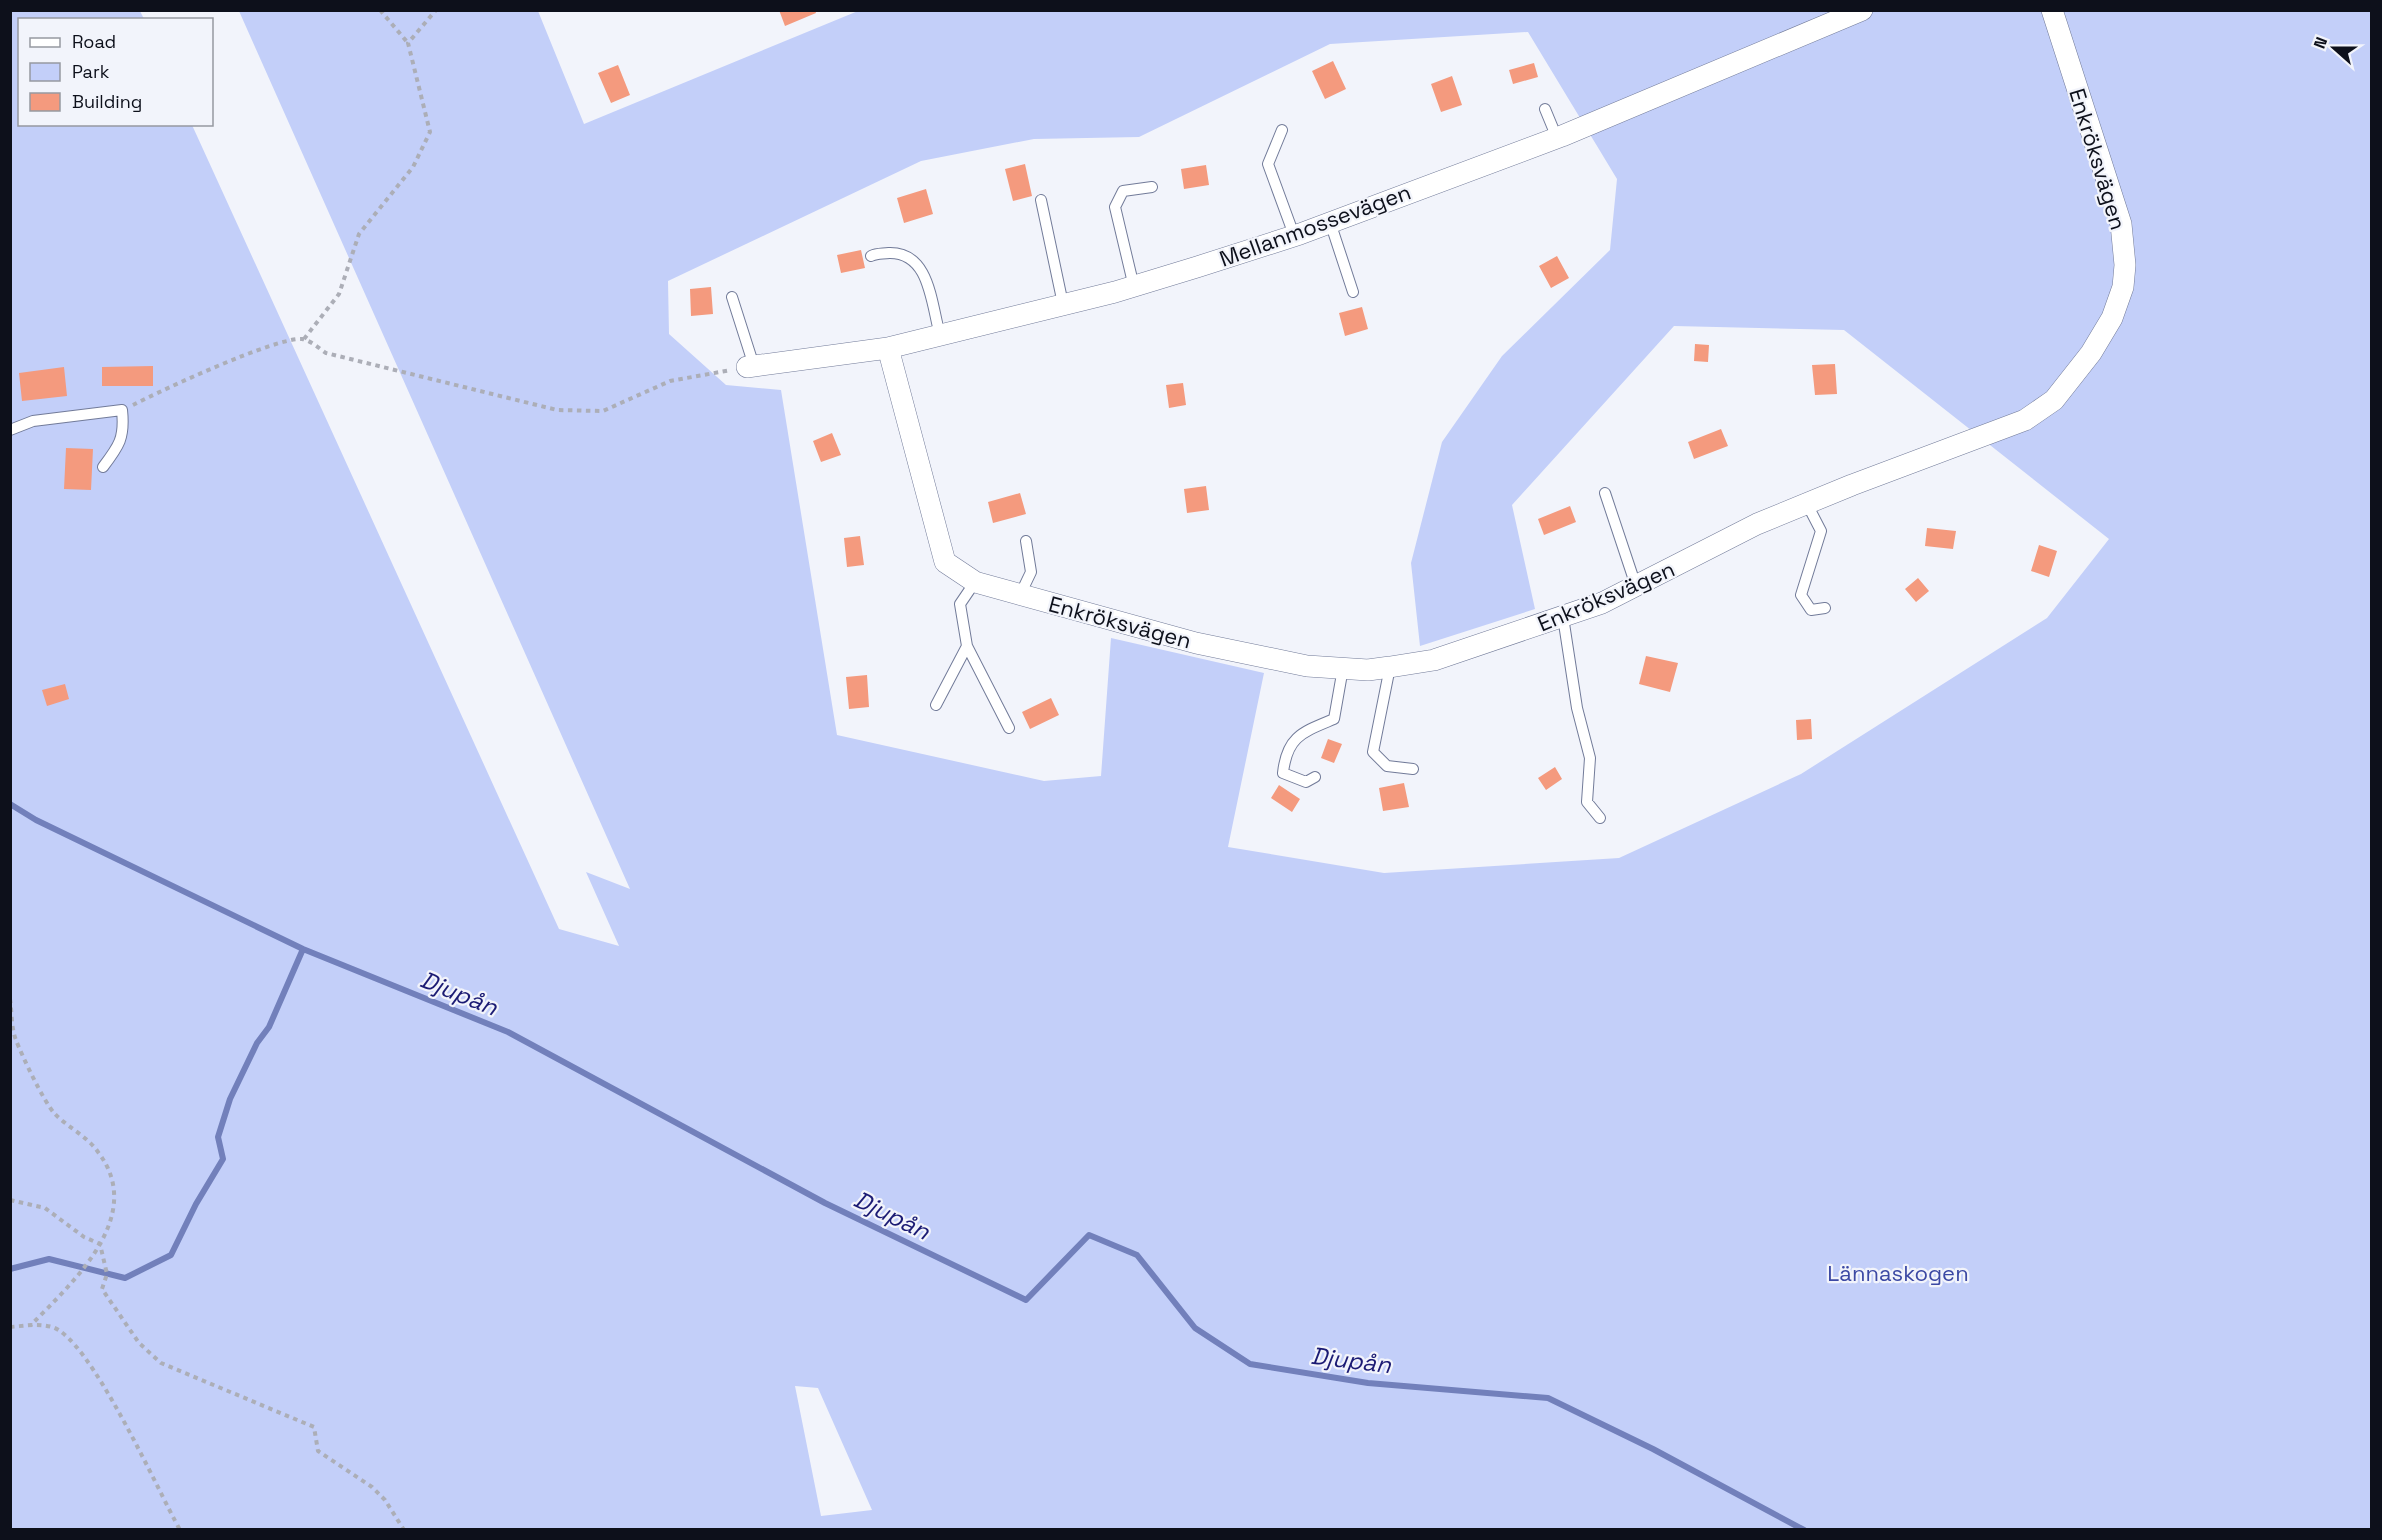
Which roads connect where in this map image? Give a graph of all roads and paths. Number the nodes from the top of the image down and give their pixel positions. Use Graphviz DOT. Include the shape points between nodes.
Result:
graph roads {
  1 [pos="380,10"];
  2 [pos="436,10"];
  3 [pos="1862,10"];
  4 [pos="2052,10"];
  5 [pos="408,44"];
  6 [pos="1545,109"];
  7 [pos="1282,130"];
  8 [pos="1557,138"];
  9 [pos="1152,187"];
  10 [pos="1041,200"];
  11 [pos="1330,222"];
  12 [pos="1294,236"];
  13 [pos="871,256"];
  14 [pos="1134,286"];
  15 [pos="1353,291"];
  16 [pos="732,297"];
  17 [pos="1063,304"];
  18 [pos="940,335"];
  19 [pos="304,339"];
  20 [pos="888,348"];
  21 [pos="751,367"];
  22 [pos="122,410"];
  23 [pos="10,430"];
  24 [pos="103,467"];
  25 [pos="1605,493"];
  26 [pos="1807,504"];
  27 [pos="1026,542"];
  28 [pos="975,582"];
  29 [pos="1636,586"];
  30 [pos="1020,595"];
  31 [pos="1824,608"];
  32 [pos="1563,617"];
  33 [pos="967,646"];
  34 [pos="1390,667"];
  35 [pos="1343,668"];
  36 [pos="936,705"];
  37 [pos="1009,728"];
  38 [pos="1413,769"];
  39 [pos="1315,777"];
  40 [pos="1600,818"];
  41 [pos="10,999"];
  42 [pos="10,1200"];
  43 [pos="100,1244"];
  44 [pos="31,1325"];
  45 [pos="10,1327"];
  46 [pos="180,1530"];
  47 [pos="404,1530"];
  1 -- 5 [label="path"];
  2 -- 5 [label="path"];
  3 -- 8 [label="street, Mellanmossevägen"];
  4 -- 26 [label="street, Enkröksvägen" via="2121,225 2123,287 2112,318 2091,353 2054,400 2025,420"];
  5 -- 19 [label="path" via="430,132 413,167 359,234 339,294"];
  6 -- 8 [label="lane"];
  7 -- 12 [label="lane" via="1268,164"];
  8 -- 11 [label="street, Mellanmossevägen"];
  9 -- 14 [label="lane" via="1123,191 1116,207"];
  10 -- 17 [label="lane"];
  11 -- 12 [label="street, Mellanmossevägen"];
  11 -- 15 [label="lane"];
  12 -- 14 [label="street, Mellanmossevägen"];
  13 -- 18 [label="lane" via="900,253 921,267"];
  14 -- 17 [label="street, Mellanmossevägen"];
  16 -- 21 [label="lane"];
  17 -- 18 [label="street, Mellanmossevägen"];
  18 -- 20 [label="street, Mellanmossevägen"];
  19 -- 21 [label="path" via="327,353 557,410 603,411 670,381"];
  19 -- 22 [label="path" via="273,346"];
  20 -- 21 [label="street, Mellanmossevägen"];
  20 -- 28 [label="street, Enkröksvägen" via="945,562"];
  22 -- 23 [label="lane" via="33,421"];
  22 -- 24 [label="lane" via="124,430 119,446"];
  25 -- 29 [label="lane"];
  26 -- 29 [label="street, Enkröksvägen" via="1757,524"];
  26 -- 31 [label="lane" via="1821,531 1801,595 1811,610"];
  27 -- 30 [label="lane" via="1031,572"];
  28 -- 30 [label="street, Enkröksvägen"];
  28 -- 33 [label="lane" via="960,604"];
  29 -- 32 [label="street, Enkröksvägen"];
  30 -- 35 [label="street, Enkröksvägen" via="1196,643 1307,666"];
  32 -- 34 [label="street, Enkröksvägen" via="1434,660"];
  32 -- 40 [label="lane" via="1576,708 1590,758 1587,802"];
  33 -- 36 [label="lane"];
  33 -- 37 [label="lane"];
  34 -- 35 [label="street, Enkröksvägen"];
  34 -- 38 [label="lane" via="1373,752 1387,766"];
  35 -- 39 [label="lane" via="1334,719 1297,736 1285,759 1283,772 1292,778 1306,782"];
  41 -- 43 [label="path" via="15,1039 53,1112 98,1152 114,1184 115,1211"];
  42 -- 43 [label="path" via="45,1208"];
  43 -- 44 [label="path" via="76,1279"];
  43 -- 47 [label="path" via="107,1274 102,1289 139,1343 160,1363 314,1427 318,1451 372,1487"];
  44 -- 45 [label="path"];
  44 -- 46 [label="path" via="53,1327 94,1368"];
}
